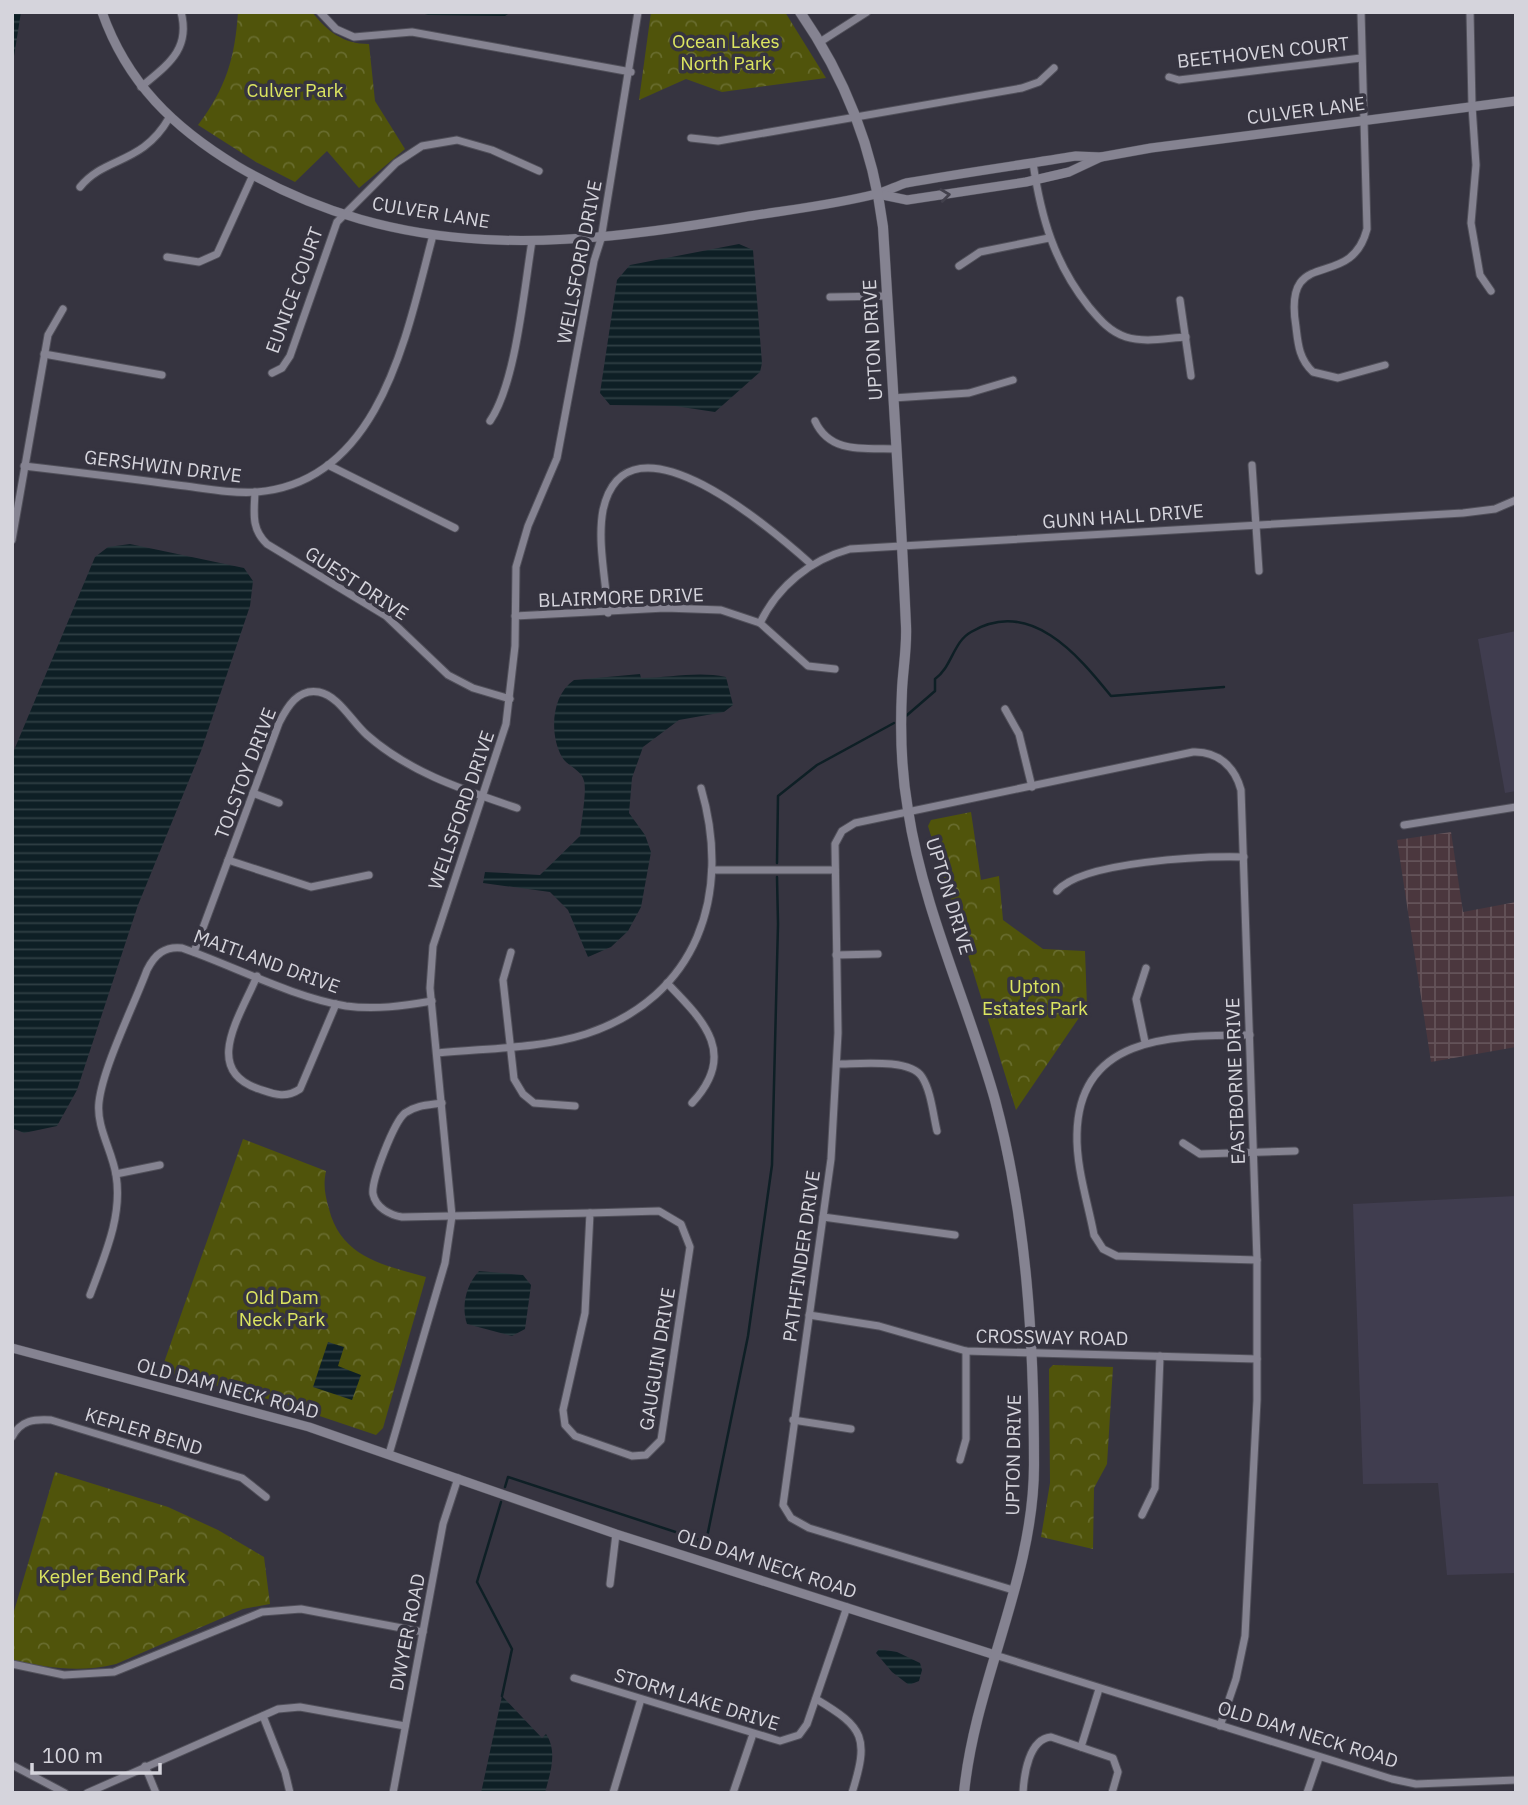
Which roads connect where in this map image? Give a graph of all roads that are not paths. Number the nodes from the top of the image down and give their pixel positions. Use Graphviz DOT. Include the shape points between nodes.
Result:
graph roads {
  1 [pos="102,12"];
  2 [pos="181,12"];
  3 [pos="320,12"];
  4 [pos="638,12"];
  5 [pos="800,12"];
  6 [pos="867,12"];
  7 [pos="1361,12"];
  8 [pos="1471,12"];
  9 [pos="820,42"];
  10 [pos="1361,58"];
  11 [pos="1054,68"];
  12 [pos="631,72"];
  13 [pos="1169,77"];
  14 [pos="141,87"];
  15 [pos="1516,101"];
  16 [pos="1472,106"];
  17 [pos="169,118"];
  18 [pos="857,119"];
  19 [pos="1362,120"];
  20 [pos="691,138"];
  21 [pos="1101,157"];
  22 [pos="1033,163"];
  23 [pos="539,171"];
  24 [pos="253,175"];
  25 [pos="1035,181"];
  26 [pos="80,187"];
  27 [pos="878,194"];
  28 [pos="343,214"];
  29 [pos="433,235"];
  30 [pos="1049,238"];
  31 [pos="601,239"];
  32 [pos="532,242"];
  33 [pos="167,257"];
  34 [pos="959,266"];
  35 [pos="1491,291"];
  36 [pos="887,296"];
  37 [pos="830,297"];
  38 [pos="1180,300"];
  39 [pos="63,309"];
  40 [pos="1186,337"];
  41 [pos="44,354"];
  42 [pos="1385,365"];
  43 [pos="272,373"];
  44 [pos="162,375"];
  45 [pos="1191,376"];
  46 [pos="1013,380"];
  47 [pos="893,398"];
  48 [pos="490,421"];
  49 [pos="815,421"];
  50 [pos="896,449"];
  51 [pos="328,465"];
  52 [pos="1252,465"];
  53 [pos="24,466"];
  54 [pos="255,492"];
  55 [pos="1516,500"];
  56 [pos="1256,523"];
  57 [pos="455,528"];
  58 [pos="12,540"];
  59 [pos="901,546"];
  60 [pos="811,565"];
  61 [pos="1259,571"];
  62 [pos="608,613"];
  63 [pos="514,616"];
  64 [pos="760,623"];
  65 [pos="835,669"];
  66 [pos="510,699"];
  67 [pos="1005,709"];
  68 [pos="1032,787"];
  69 [pos="701,788"];
  70 [pos="253,793"];
  71 [pos="483,796"];
  72 [pos="279,803"];
  73 [pos="1516,807"];
  74 [pos="517,808"];
  75 [pos="908,811"];
  76 [pos="1404,825"];
  77 [pos="1244,857"];
  78 [pos="228,860"];
  79 [pos="712,870"];
  80 [pos="835,870"];
  81 [pos="369,875"];
  82 [pos="1057,891"];
  83 [pos="194,952"];
  84 [pos="511,952"];
  85 [pos="878,954"];
  86 [pos="836,955"];
  87 [pos="1146,968"];
  88 [pos="257,976"];
  89 [pos="667,983"];
  90 [pos="432,1001"];
  91 [pos="336,1004"];
  92 [pos="1250,1035"];
  93 [pos="1145,1042"];
  94 [pos="509,1046"];
  95 [pos="437,1053"];
  96 [pos="837,1064"];
  97 [pos="442,1103"];
  98 [pos="692,1103"];
  99 [pos="575,1106"];
  100 [pos="937,1130"];
  101 [pos="1183,1143"];
  102 [pos="1295,1152"];
  103 [pos="1254,1153"];
  104 [pos="160,1165"];
  105 [pos="116,1174"];
  106 [pos="590,1213"];
  107 [pos="452,1216"];
  108 [pos="823,1217"];
  109 [pos="955,1235"];
  110 [pos="1257,1260"];
  111 [pos="90,1294"];
  112 [pos="809,1315"];
  113 [pos="12,1348"];
  114 [pos="966,1351"];
  115 [pos="1031,1352"];
  116 [pos="1160,1356"];
  117 [pos="1257,1359"];
  118 [pos="793,1420"];
  119 [pos="851,1429"];
  120 [pos="12,1437"];
  121 [pos="389,1454"];
  122 [pos="960,1460"];
  123 [pos="458,1478"];
  124 [pos="266,1497"];
  125 [pos="1142,1515"];
  126 [pos="616,1534"];
  127 [pos="610,1584"];
  128 [pos="1013,1590"];
  129 [pos="847,1607"];
  130 [pos="423,1632"];
  131 [pos="995,1655"];
  132 [pos="12,1664"];
  133 [pos="574,1678"];
  134 [pos="1100,1689"];
  135 [pos="640,1699"];
  136 [pos="816,1699"];
  137 [pos="263,1716"];
  138 [pos="405,1726"];
  139 [pos="1220,1726"];
  140 [pos="752,1734"];
  141 [pos="1081,1747"];
  142 [pos="1319,1758"];
  143 [pos="12,1765"];
  144 [pos="145,1766"];
  145 [pos="1516,1780"];
  146 [pos="65,1793"];
  147 [pos="87,1793"];
  148 [pos="156,1793"];
  149 [pos="290,1793"];
  150 [pos="393,1793"];
  151 [pos="613,1793"];
  152 [pos="733,1793"];
  153 [pos="852,1793"];
  154 [pos="964,1793"];
  155 [pos="1023,1793"];
  156 [pos="1112,1793"];
  157 [pos="1307,1793"];
  1 -- 14 [label="street, CULVER LANE" via="118,52"];
  2 -- 14 [label="street" via="184,40 177,56"];
  3 -- 12 [label="street" via="336,29 354,37 412,32"];
  4 -- 12 [label="street, WELLSFORD DRIVE"];
  5 -- 9 [label="main road, UPTON DRIVE"];
  6 -- 9 [label="street"];
  7 -- 10 [label="street"];
  8 -- 16 [label="street"];
  9 -- 18 [label="main road, UPTON DRIVE"];
  10 -- 13 [label="street, BEETHOVEN COURT" via="1179,80"];
  10 -- 19 [label="street"];
  11 -- 18 [label="street" via="1039,82 1022,88"];
  12 -- 31 [label="street, WELLSFORD DRIVE"];
  14 -- 17 [label="street, CULVER LANE"];
  15 -- 16 [label="street, CULVER LANE"];
  16 -- 19 [label="street, CULVER LANE"];
  16 -- 35 [label="street" via="1476,165 1471,223 1480,275"];
  17 -- 24 [label="street, CULVER LANE"];
  17 -- 26 [label="street" via="140,152 89,176"];
  18 -- 20 [label="street" via="718,141"];
  18 -- 27 [label="main road, UPTON DRIVE"];
  19 -- 21 [label="street, CULVER LANE"];
  19 -- 42 [label="street" via="1365,237 1347,261 1301,280 1294,292 1293,310 1300,352 1313,372 1338,378"];
  21 -- 22 [label="street, CULVER LANE"];
  21 -- 25 [label="street, CULVER LANE"];
  22 -- 25 [label="street"];
  22 -- 27 [label="street, CULVER LANE" via="903,184"];
  23 -- 28 [label="street, EUNICE COURT" via="468,142 433,142 396,163"];
  24 -- 28 [label="street, CULVER LANE"];
  24 -- 33 [label="street" via="217,254 199,262"];
  27 -- 25 [label="street, CULVER LANE, one-way" via="907,200"];
  25 -- 30 [label="street"];
  27 -- 31 [label="street, CULVER LANE"];
  27 -- 36 [label="main road, UPTON DRIVE"];
  28 -- 29 [label="street, CULVER LANE"];
  28 -- 43 [label="street, EUNICE COURT" via="332,230 287,363"];
  29 -- 32 [label="street, CULVER LANE"];
  29 -- 51 [label="street, GERSHWIN DRIVE" via="405,340 387,385 359,434"];
  30 -- 34 [label="street" via="980,252"];
  30 -- 40 [label="street" via="1081,296 1111,329 1140,340"];
  31 -- 32 [label="street, CULVER LANE"];
  31 -- 63 [label="street, WELLSFORD DRIVE" via="557,458 516,567"];
  32 -- 48 [label="street" via="508,372 500,405"];
  36 -- 37 [label="street"];
  36 -- 47 [label="main road, UPTON DRIVE"];
  38 -- 40 [label="street"];
  39 -- 41 [label="street" via="51,326"];
  40 -- 45 [label="street"];
  41 -- 44 [label="street"];
  41 -- 53 [label="street"];
  46 -- 47 [label="street" via="970,393"];
  47 -- 50 [label="main road, UPTON DRIVE"];
  49 -- 50 [label="street" via="823,436 837,445"];
  50 -- 59 [label="main road, UPTON DRIVE"];
  51 -- 54 [label="street, GERSHWIN DRIVE" via="287,487"];
  51 -- 57 [label="street"];
  52 -- 56 [label="street"];
  53 -- 54 [label="street, GERSHWIN DRIVE"];
  53 -- 58 [label="street"];
  54 -- 66 [label="street, GUEST DRIVE" via="254,522 267,544 386,616 448,675"];
  55 -- 56 [label="street, GUNN HALL DRIVE" via="1481,512"];
  56 -- 59 [label="street, GUNN HALL DRIVE"];
  56 -- 61 [label="street"];
  59 -- 60 [label="street, GUNN HALL DRIVE" via="850,549"];
  59 -- 75 [label="main road, UPTON DRIVE" via="906,632 902,750"];
  60 -- 62 [label="street" via="717,491 678,474 642,469 617,484 604,509"];
  60 -- 64 [label="street, GUNN HALL DRIVE" via="781,592"];
  62 -- 63 [label="street, BLAIRMORE DRIVE"];
  62 -- 64 [label="street, BLAIRMORE DRIVE" via="721,610"];
  63 -- 66 [label="street, WELLSFORD DRIVE"];
  64 -- 65 [label="street, BLAIRMORE DRIVE" via="801,663 814,669"];
  66 -- 71 [label="street, WELLSFORD DRIVE" via="499,752"];
  67 -- 68 [label="street" via="1019,734"];
  68 -- 75 [label="street, EASTBORNE DRIVE"];
  68 -- 77 [label="street, EASTBORNE DRIVE" via="1193,752 1208,753 1230,768 1240,785"];
  69 -- 79 [label="street" via="711,831"];
  70 -- 71 [label="street, TOLSTOY DRIVE" via="288,706 299,696 314,692 334,700 380,747 407,765"];
  70 -- 72 [label="street"];
  70 -- 78 [label="street, TOLSTOY DRIVE"];
  71 -- 74 [label="street"];
  71 -- 90 [label="street, WELLSFORD DRIVE" via="438,925 431,967"];
  73 -- 76 [label="street"];
  75 -- 80 [label="street, PATHFINDER DRIVE" via="847,827 835,844"];
  75 -- 115 [label="main road, UPTON DRIVE" via="920,866 997,1107 1018,1208"];
  77 -- 82 [label="street" via="1154,861 1075,877"];
  77 -- 92 [label="street, EASTBORNE DRIVE"];
  78 -- 81 [label="street" via="311,887"];
  78 -- 83 [label="street, TOLSTOY DRIVE"];
  79 -- 80 [label="street"];
  79 -- 89 [label="street" via="705,923 690,954"];
  80 -- 86 [label="street, PATHFINDER DRIVE"];
  83 -- 88 [label="street, MAITLAND DRIVE"];
  83 -- 105 [label="street, MAITLAND DRIVE" via="169,948 151,962 101,1091 99,1113"];
  84 -- 94 [label="street" via="503,980"];
  85 -- 86 [label="street"];
  86 -- 96 [label="street, PATHFINDER DRIVE"];
  87 -- 93 [label="street" via="1136,999"];
  88 -- 91 [label="street, MAITLAND DRIVE"];
  88 -- 91 [label="street" via="227,1057 234,1076 246,1085 280,1096 300,1089"];
  89 -- 94 [label="street" via="641,1006 605,1026 568,1039"];
  89 -- 98 [label="street" via="703,1020 712,1038 712,1068"];
  90 -- 91 [label="street, MAITLAND DRIVE" via="371,1008"];
  90 -- 95 [label="street, WELLSFORD DRIVE"];
  92 -- 93 [label="street"];
  92 -- 103 [label="street, EASTBORNE DRIVE"];
  93 -- 110 [label="street" via="1102,1069 1081,1108 1078,1149 1097,1242 1117,1256"];
  94 -- 95 [label="street"];
  94 -- 99 [label="street" via="514,1079 523,1094 534,1102"];
  95 -- 97 [label="street, WELLSFORD DRIVE"];
  96 -- 100 [label="street" via="899,1065 916,1070 925,1081"];
  96 -- 108 [label="street, PATHFINDER DRIVE"];
  97 -- 107 [label="street, WELLSFORD DRIVE"];
  97 -- 107 [label="street, GAUGUIN DRIVE" via="413,1108 401,1118 386,1148 373,1193 381,1208 396,1216"];
  101 -- 103 [label="street" via="1200,1154"];
  102 -- 103 [label="street"];
  103 -- 110 [label="street, EASTBORNE DRIVE"];
  104 -- 105 [label="street"];
  105 -- 111 [label="street, MAITLAND DRIVE" via="115,1221"];
  106 -- 106 [label="street, GAUGUIN DRIVE" via="659,1211 674,1218 691,1247 663,1434 653,1450 639,1456 575,1436 563,1418 585,1313"];
  106 -- 107 [label="street, GAUGUIN DRIVE"];
  107 -- 121 [label="street, WELLSFORD DRIVE" via="445,1263"];
  108 -- 109 [label="street"];
  108 -- 112 [label="street, PATHFINDER DRIVE"];
  110 -- 117 [label="street, EASTBORNE DRIVE"];
  112 -- 114 [label="street, CROSSWAY ROAD" via="879,1326"];
  112 -- 118 [label="street, PATHFINDER DRIVE"];
  113 -- 121 [label="street, OLD DAM NECK ROAD" via="309,1427"];
  114 -- 115 [label="street, CROSSWAY ROAD"];
  114 -- 122 [label="street" via="966,1439"];
  115 -- 116 [label="street, CROSSWAY ROAD"];
  115 -- 128 [label="main road, UPTON DRIVE" via="1032,1495"];
  116 -- 117 [label="street, CROSSWAY ROAD"];
  116 -- 125 [label="street" via="1155,1488"];
  117 -- 139 [label="street, EASTBORNE DRIVE" via="1245,1636"];
  118 -- 119 [label="street"];
  118 -- 128 [label="street, PATHFINDER DRIVE" via="782,1497 791,1518 809,1528"];
  120 -- 124 [label="street, KEPLER BEND" via="29,1420 51,1420 242,1478"];
  121 -- 123 [label="street, OLD DAM NECK ROAD"];
  123 -- 126 [label="street, OLD DAM NECK ROAD"];
  123 -- 130 [label="street, DWYER ROAD" via="443,1524"];
  126 -- 127 [label="street"];
  126 -- 129 [label="street, OLD DAM NECK ROAD"];
  128 -- 131 [label="main road, UPTON DRIVE"];
  129 -- 131 [label="street, OLD DAM NECK ROAD"];
  129 -- 136 [label="street, STORM LAKE DRIVE"];
  130 -- 132 [label="street" via="288,1608 262,1612 114,1672 64,1675"];
  130 -- 138 [label="street, DWYER ROAD"];
  131 -- 134 [label="street, OLD DAM NECK ROAD"];
  131 -- 154 [label="main road, UPTON DRIVE" via="977,1715"];
  133 -- 135 [label="street, STORM LAKE DRIVE"];
  134 -- 139 [label="street, OLD DAM NECK ROAD"];
  134 -- 141 [label="street"];
  135 -- 140 [label="street, STORM LAKE DRIVE"];
  135 -- 151 [label="street"];
  136 -- 140 [label="street, STORM LAKE DRIVE" via="807,1724 792,1739"];
  136 -- 153 [label="street" via="847,1717 859,1736 863,1755"];
  137 -- 138 [label="street" via="300,1707"];
  137 -- 144 [label="street"];
  137 -- 149 [label="street"];
  138 -- 150 [label="street, DWYER ROAD"];
  139 -- 142 [label="street, OLD DAM NECK ROAD"];
  140 -- 152 [label="street"];
  141 -- 155 [label="street" via="1051,1737 1041,1739 1026,1770"];
  141 -- 156 [label="street" via="1114,1759 1118,1772"];
  142 -- 145 [label="street, OLD DAM NECK ROAD" via="1416,1784"];
  142 -- 157 [label="street"];
  143 -- 146 [label="street"];
  144 -- 147 [label="street"];
  144 -- 148 [label="street"];
}
